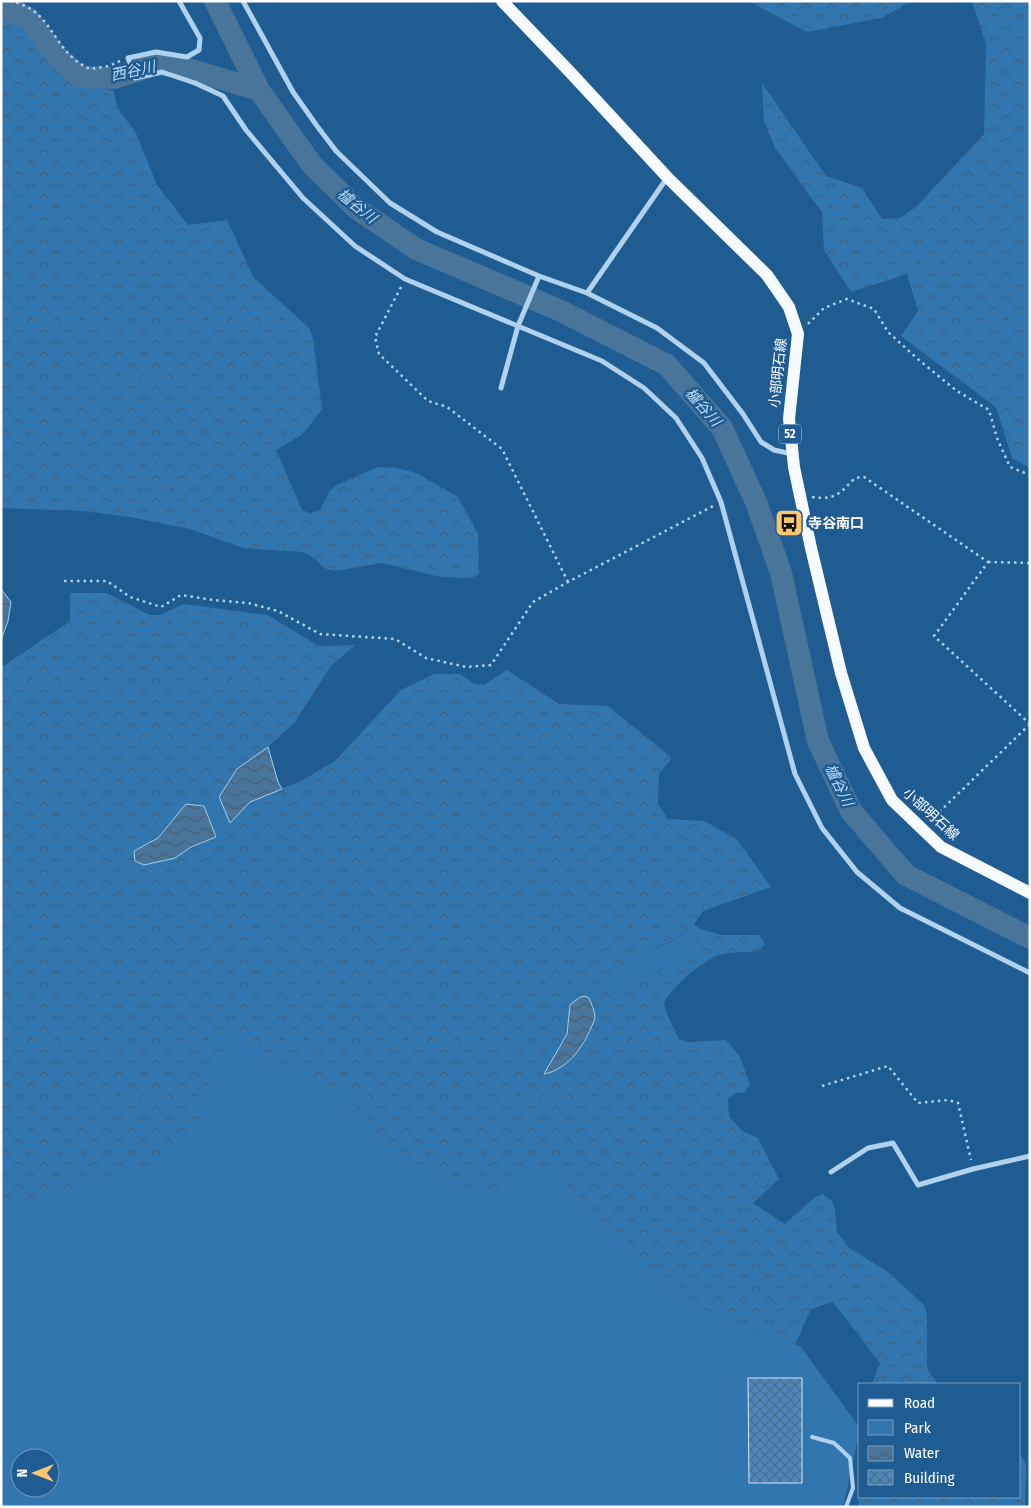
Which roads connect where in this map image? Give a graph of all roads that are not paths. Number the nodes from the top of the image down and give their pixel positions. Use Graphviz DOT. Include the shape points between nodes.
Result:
graph roads {
  1 [pos="179,1"];
  2 [pos="243,1"];
  3 [pos="502,1"];
  4 [pos="668,178"];
  5 [pos="539,276"];
  6 [pos="587,293"];
  7 [pos="518,326"];
  8 [pos="501,388"];
  9 [pos="792,454"];
  10 [pos="1030,893"];
  11 [pos="1030,972"];
  12 [pos="1030,1156"];
  13 [pos="831,1172"];
  14 [pos="812,1437"];
  15 [pos="846,1507"];
  1 -- 7 [label="street" via="200,38 199,50 187,57 156,52 128,58 135,78 162,72 223,96 246,130 303,198 355,246 405,279"];
  2 -- 5 [label="street" via="293,92 336,151 364,180 390,203 437,232"];
  3 -- 4 [label="main road, 小部明石線 / 52"];
  4 -- 6 [label="street"];
  4 -- 9 [label="main road, 小部明石線 / 52" via="768,275 788,307 798,334 788,419"];
  5 -- 6 [label="street"];
  5 -- 7 [label="street"];
  6 -- 9 [label="street" via="657,328 704,363 744,414 761,442 774,450"];
  7 -- 8 [label="street"];
  7 -- 11 [label="street" via="602,361 644,388 676,418 702,458 720,502 795,774 822,828 857,872 900,908"];
  9 -- 10 [label="main road, 小部明石線 / 52" via="842,673 864,748 892,800 941,848"];
  12 -- 13 [label="street" via="918,1185 893,1143 868,1148"];
  14 -- 15 [label="lane" via="834,1443 850,1458 854,1488"];
}
